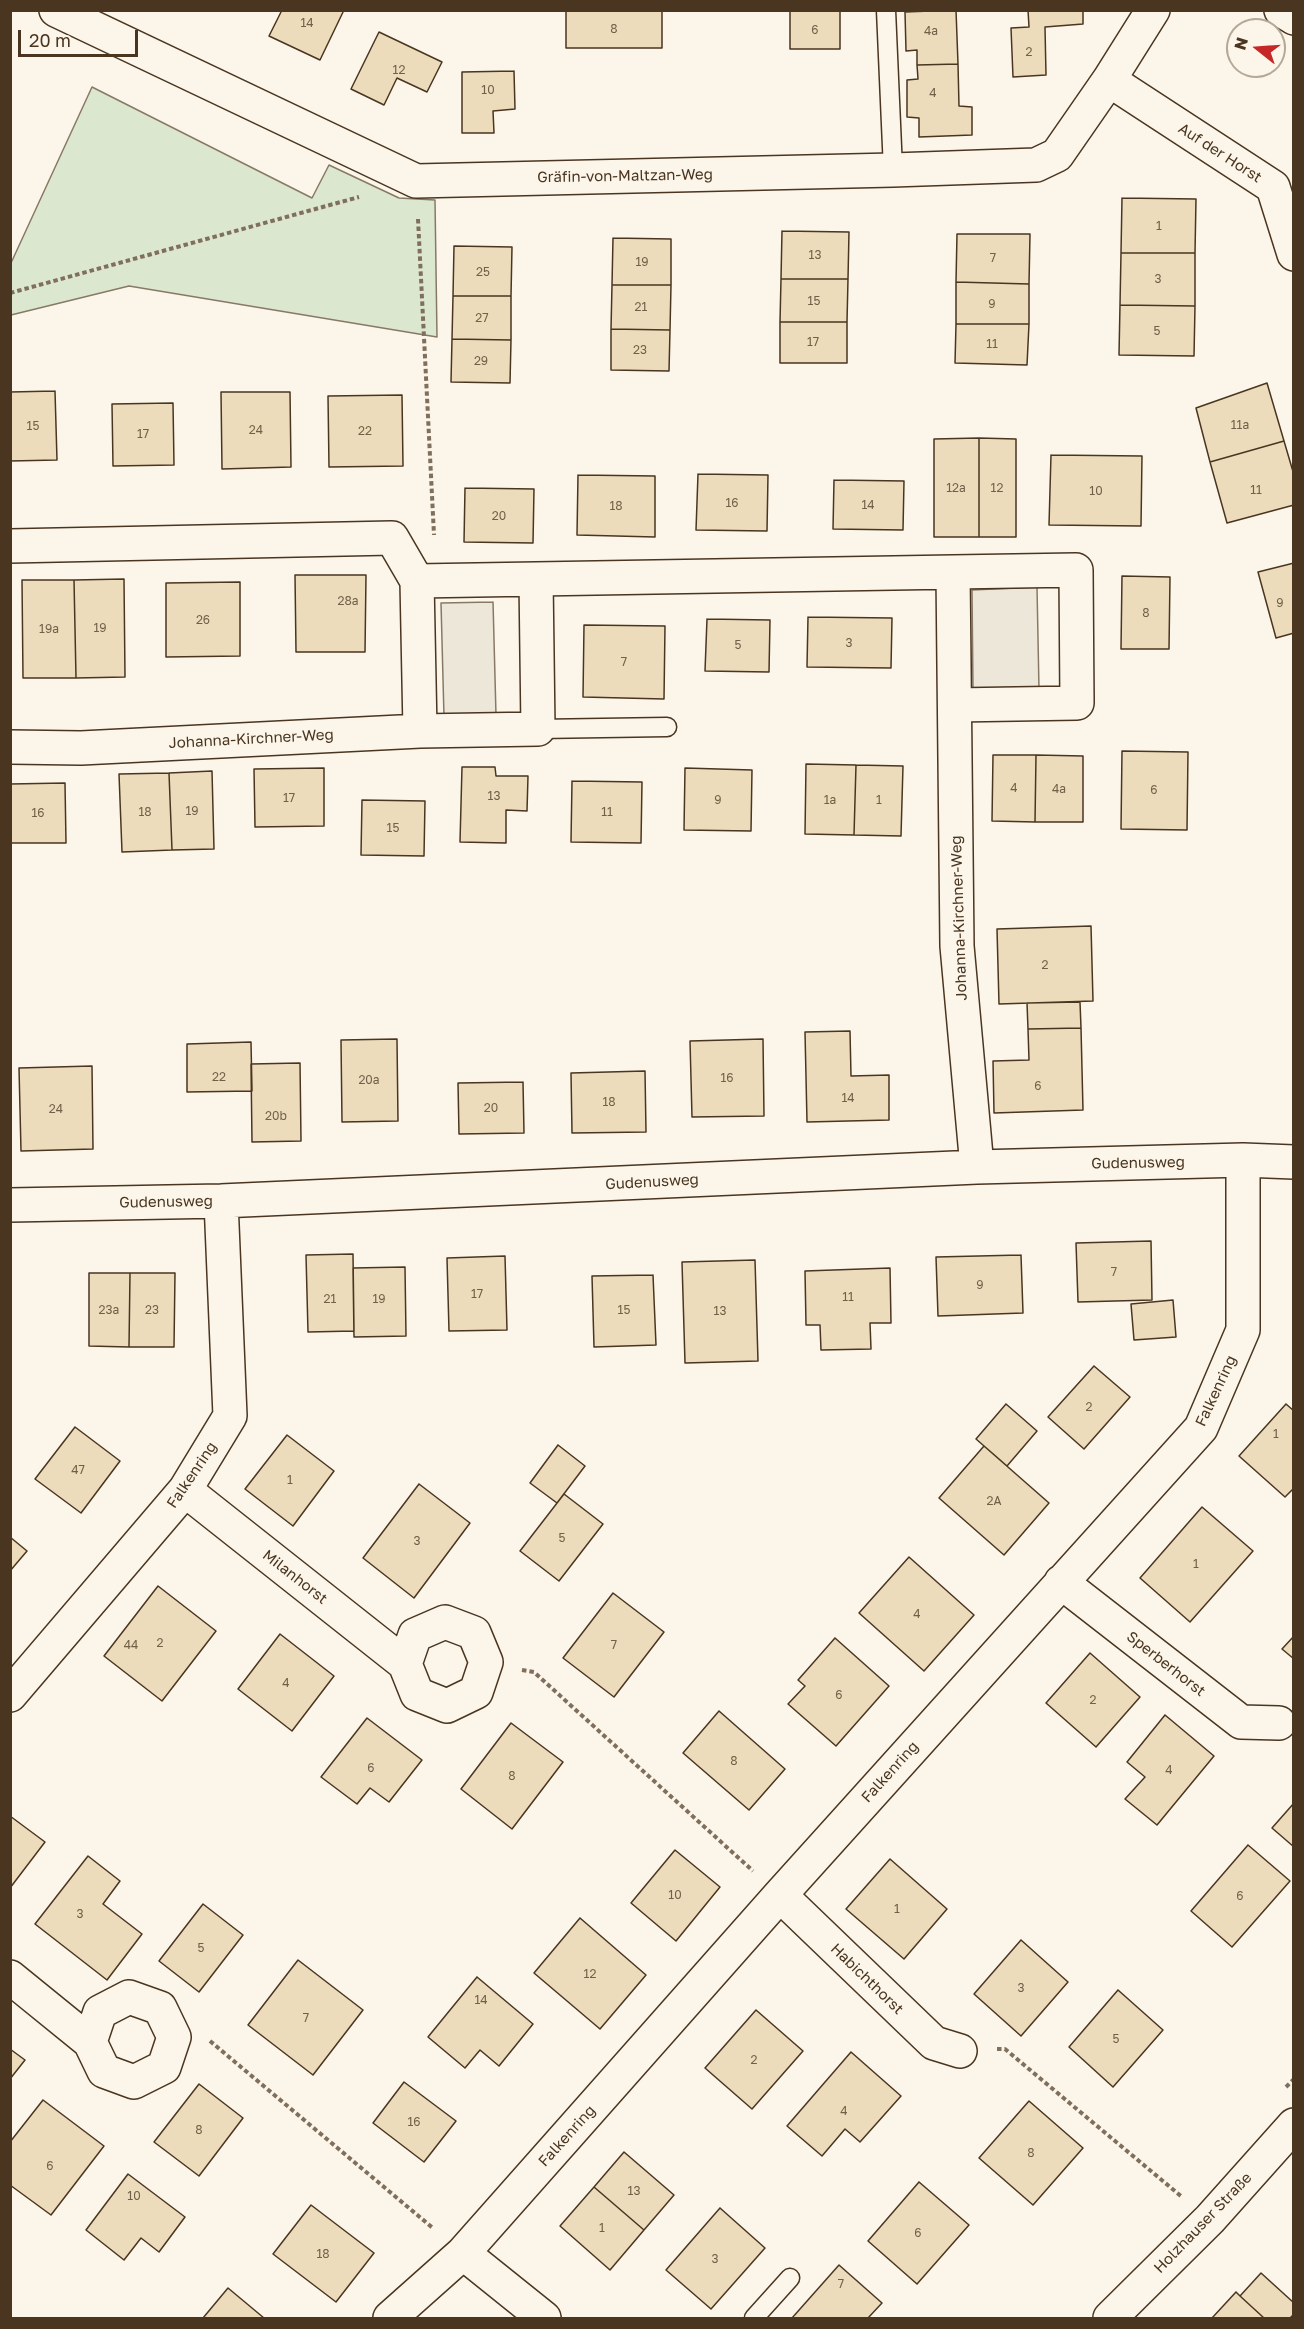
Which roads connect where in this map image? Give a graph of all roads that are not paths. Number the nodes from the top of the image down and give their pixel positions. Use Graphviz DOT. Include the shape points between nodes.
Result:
graph roads {
  1 [pos="56,10"];
  2 [pos="886,10"];
  3 [pos="1153,10"];
  4 [pos="1281,10"];
  5 [pos="1293,18"];
  6 [pos="1109,80"];
  7 [pos="893,170"];
  8 [pos="1293,254"];
  9 [pos="10,546"];
  10 [pos="953,572"];
  11 [pos="536,579"];
  12 [pos="427,581"];
  13 [pos="955,705"];
  14 [pos="667,727"];
  15 [pos="538,729"];
  16 [pos="420,731"];
  17 [pos="10,747"];
  18 [pos="1243,1160"];
  19 [pos="1293,1162"];
  20 [pos="977,1167"];
  21 [pos="221,1201"];
  22 [pos="10,1205"];
  23 [pos="185,1490"];
  24 [pos="1061,1582"];
  25 [pos="405,1664"];
  26 [pos="10,1695"];
  27 [pos="1279,1723"];
  28 [pos="780,1895"];
  29 [pos="10,1977"];
  30 [pos="90,2042"];
  31 [pos="960,2051"];
  32 [pos="1293,2125"];
  33 [pos="463,2253"];
  34 [pos="789,2278"];
  35 [pos="390,2319"];
  36 [pos="544,2319"];
  37 [pos="754,2319"];
  38 [pos="1110,2319"];
  1 -- 7 [label="street, Gräfin-von-Maltzan-Weg" via="416,181"];
  2 -- 7 [label="lane"];
  3 -- 6 [label="street, Gräfin-von-Maltzan-Weg"];
  4 -- 5 [label="street"];
  6 -- 7 [label="street, Gräfin-von-Maltzan-Weg" via="1057,155 1036,165"];
  6 -- 8 [label="street, Auf der Horst" via="1273,187"];
  9 -- 12 [label="street" via="392,538"];
  10 -- 11 [label="street"];
  10 -- 13 [label="street, Johanna-Kirchner-Weg"];
  10 -- 13 [label="street" via="1076,570 1077,703"];
  11 -- 12 [label="street"];
  11 -- 15 [label="street"];
  12 -- 16 [label="street"];
  13 -- 20 [label="street, Johanna-Kirchner-Weg" via="957,946"];
  14 -- 15 [label="lane"];
  15 -- 16 [label="street, Johanna-Kirchner-Weg"];
  16 -- 17 [label="street, Johanna-Kirchner-Weg" via="81,748"];
  18 -- 19 [label="street, Gudenusweg"];
  18 -- 20 [label="street, Gudenusweg"];
  18 -- 24 [label="street, Falkenring" via="1243,1330 1201,1428"];
  20 -- 21 [label="street, Gudenusweg"];
  21 -- 22 [label="street, Gudenusweg"];
  21 -- 23 [label="street, Falkenring" via="230,1416"];
  23 -- 25 [label="street, Milanhorst"];
  23 -- 26 [label="street, Falkenring"];
  24 -- 27 [label="street, Sperberhorst" via="1241,1722"];
  24 -- 28 [label="street, Falkenring"];
  25 -- 25 [label="street, Milanhorst" via="415,1635 445,1622 474,1633 486,1662 476,1692 447,1706 417,1694"];
  28 -- 31 [label="street, Habichthorst" via="934,2043"];
  28 -- 33 [label="street, Falkenring"];
  29 -- 30 [label="street"];
  30 -- 30 [label="street" via="104,2071 135,2082 164,2067 174,2037 160,2008 129,1997 100,2012"];
  32 -- 38 [label="street, Holzhauser Straße" via="1210,2219"];
  33 -- 35 [label="street, Falkenring"];
  33 -- 36 [label="street"];
  34 -- 37 [label="lane"];
}
